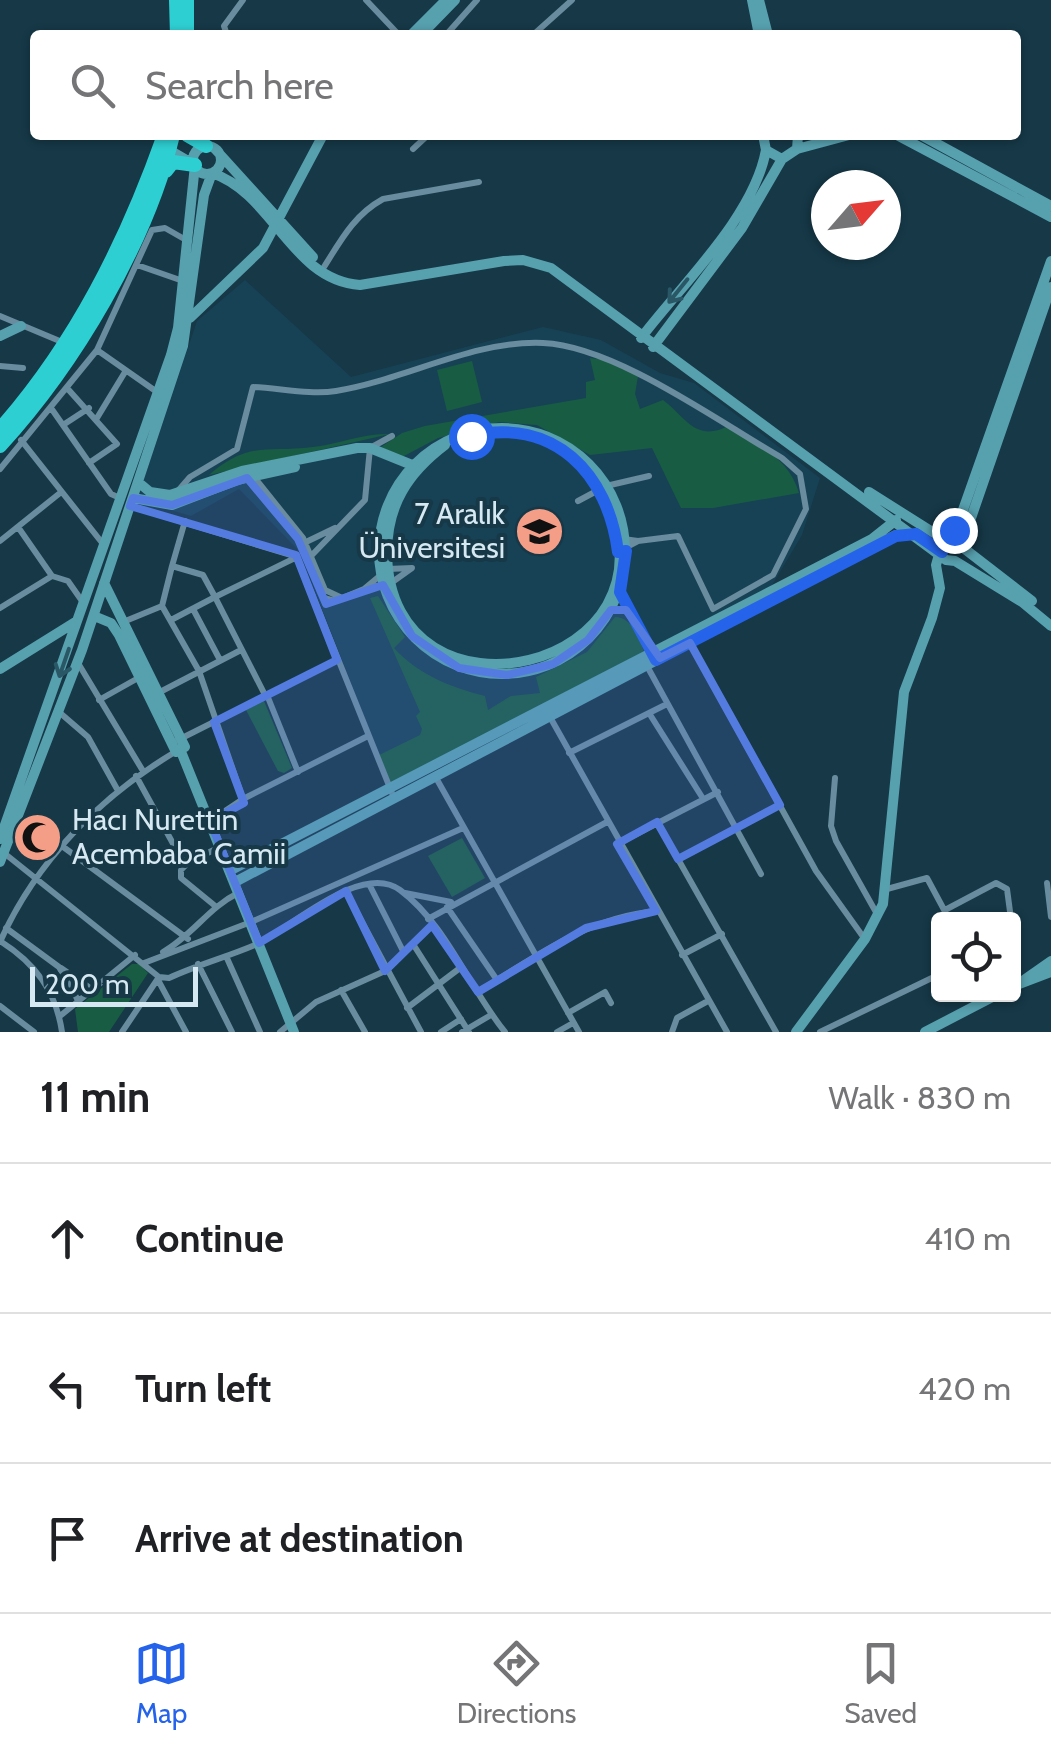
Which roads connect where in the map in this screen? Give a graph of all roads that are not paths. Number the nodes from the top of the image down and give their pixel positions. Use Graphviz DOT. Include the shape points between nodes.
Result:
graph roads {
  1 [pos="176,0"];
  2 [pos="187,0"];
  3 [pos="243,0"];
  4 [pos="366,0"];
  5 [pos="477,0"];
  6 [pos="572,0"];
  7 [pos="756,0"];
  8 [pos="447,2"];
  9 [pos="177,30"];
  10 [pos="187,30"];
  11 [pos="225,30"];
  12 [pos="394,30"];
  13 [pos="416,30"];
  14 [pos="425,30"];
  15 [pos="450,30"];
  16 [pos="539,30"];
  17 [pos="759,30"];
  18 [pos="766,30"];
  19 [pos="196,140"];
  20 [pos="324,140"];
  21 [pos="423,140"];
  22 [pos="765,140"];
  23 [pos="798,140"];
  24 [pos="830,140"];
  25 [pos="907,140"];
  26 [pos="930,140"];
  27 [pos="167,141"];
  28 [pos="211,148"];
  29 [pos="413,149"];
  30 [pos="797,149"];
  31 [pos="766,150"];
  32 [pos="782,158"];
  33 [pos="194,165"];
  34 [pos="212,173"];
  35 [pos="161,181"];
  36 [pos="479,182"];
  37 [pos="1051,206"];
  38 [pos="1051,216"];
  39 [pos="280,226"];
  40 [pos="188,241"];
  41 [pos="1051,261"];
  42 [pos="137,266"];
  43 [pos="324,267"];
  44 [pos="183,281"];
  45 [pos="1051,287"];
  46 [pos="0,316"];
  47 [pos="188,319"];
  48 [pos="22,326"];
  49 [pos="643,335"];
  50 [pos="0,336"];
  51 [pos="63,343"];
  52 [pos="655,344"];
  53 [pos="96,350"];
  54 [pos="0,366"];
  55 [pos="23,368"];
  56 [pos="124,372"];
  57 [pos="67,388"];
  58 [pos="158,392"];
  59 [pos="50,408"];
  60 [pos="89,408"];
  61 [pos="97,418"];
  62 [pos="62,424"];
  63 [pos="11,434"];
  64 [pos="392,436"];
  65 [pos="0,446"];
  66 [pos="370,452"];
  67 [pos="90,462"];
  68 [pos="412,468"];
  69 [pos="0,469"];
  70 [pos="248,474"];
  71 [pos="649,476"];
  72 [pos="138,482"];
  73 [pos="602,487"];
  74 [pos="60,492"];
  75 [pos="177,498"];
  76 [pos="128,501"];
  77 [pos="578,501"];
  78 [pos="896,520"];
  79 [pos="184,522"];
  80 [pos="340,526"];
  81 [pos="18,527"];
  82 [pos="916,534"];
  83 [pos="620,537"];
  84 [pos="0,541"];
  85 [pos="638,541"];
  86 [pos="306,542"];
  87 [pos="956,545"];
  88 [pos="104,546"];
  89 [pos="622,551"];
  90 [pos="941,552"];
  91 [pos="312,555"];
  92 [pos="296,557"];
  93 [pos="956,561"];
  94 [pos="172,566"];
  95 [pos="384,571"];
  96 [pos="52,576"];
  97 [pos="104,584"];
  98 [pos="387,584"];
  99 [pos="364,589"];
  100 [pos="620,592"];
  101 [pos="216,596"];
  102 [pos="342,598"];
  103 [pos="84,603"];
  104 [pos="162,606"];
  105 [pos="0,608"];
  106 [pos="193,609"];
  107 [pos="611,610"];
  108 [pos="626,610"];
  109 [pos="95,613"];
  110 [pos="1051,616"];
  111 [pos="78,620"];
  112 [pos="171,620"];
  113 [pos="600,620"];
  114 [pos="123,622"];
  115 [pos="1051,626"];
  116 [pos="690,643"];
  117 [pos="242,650"];
  118 [pos="220,660"];
  119 [pos="337,660"];
  120 [pos="651,660"];
  121 [pos="78,663"];
  122 [pos="0,669"];
  123 [pos="199,671"];
  124 [pos="140,677"];
  125 [pos="158,693"];
  126 [pos="266,695"];
  127 [pos="98,700"];
  128 [pos="667,704"];
  129 [pos="60,712"];
  130 [pos="649,713"];
  131 [pos="549,716"];
  132 [pos="214,722"];
  133 [pos="366,736"];
  134 [pos="179,746"];
  135 [pos="569,754"];
  136 [pos="298,772"];
  137 [pos="432,772"];
  138 [pos="140,773"];
  139 [pos="835,778"];
  140 [pos="117,789"];
  141 [pos="718,792"];
  142 [pos="391,794"];
  143 [pos="702,798"];
  144 [pos="243,799"];
  145 [pos="780,805"];
  146 [pos="210,821"];
  147 [pos="606,822"];
  148 [pos="657,822"];
  149 [pos="738,827"];
  150 [pos="463,828"];
  151 [pos="0,839"];
  152 [pos="617,844"];
  153 [pos="62,846"];
  154 [pos="221,846"];
  155 [pos="2,858"];
  156 [pos="678,858"];
  157 [pos="189,862"];
  158 [pos="761,874"];
  159 [pos="32,880"];
  160 [pos="492,881"];
  161 [pos="235,882"];
  162 [pos="1047,883"];
  163 [pos="369,884"];
  164 [pos="887,889"];
  165 [pos="346,892"];
  166 [pos="402,892"];
  167 [pos="214,905"];
  168 [pos="450,905"];
  169 [pos="945,910"];
  170 [pos="656,911"];
  171 [pos="1009,912"];
  172 [pos="878,916"];
  173 [pos="1051,918"];
  174 [pos="251,922"];
  175 [pos="430,922"];
  176 [pos="6,928"];
  177 [pos="722,934"];
  178 [pos="865,938"];
  179 [pos="188,939"];
  180 [pos="0,941"];
  181 [pos="259,943"];
  182 [pos="413,944"];
  183 [pos="403,952"];
  184 [pos="135,955"];
  185 [pos="682,955"];
  186 [pos="226,956"];
  187 [pos="535,958"];
  188 [pos="1051,961"];
  189 [pos="144,963"];
  190 [pos="198,964"];
  191 [pos="59,967"];
  192 [pos="460,968"];
  193 [pos="385,972"];
  194 [pos="1051,972"];
  195 [pos="931,977"];
  196 [pos="158,978"];
  197 [pos="497,980"];
  198 [pos="1021,981"];
  199 [pos="1021,983"];
  200 [pos="437,986"];
  201 [pos="92,990"];
  202 [pos="341,990"];
  203 [pos="478,992"];
  204 [pos="708,1000"];
  205 [pos="79,1002"];
  206 [pos="980,1002"];
  207 [pos="611,1003"];
  208 [pos="0,1006"];
  209 [pos="407,1008"];
  210 [pos="568,1013"];
  211 [pos="491,1015"];
  212 [pos="60,1016"];
  213 [pos="461,1018"];
  214 [pos="574,1022"];
  215 [pos="292,1029"];
  216 [pos="183,1030"];
  217 [pos="466,1031"];
  218 [pos="34,1032"];
  219 [pos="61,1032"];
  220 [pos="122,1032"];
  221 [pos="232,1032"];
  222 [pos="260,1032"];
  223 [pos="280,1032"];
  224 [pos="365,1032"];
  225 [pos="420,1032"];
  226 [pos="441,1032"];
  227 [pos="505,1032"];
  228 [pos="557,1032"];
  229 [pos="580,1032"];
  230 [pos="672,1032"];
  231 [pos="727,1032"];
  232 [pos="776,1032"];
  233 [pos="796,1032"];
  234 [pos="820,1032"];
  235 [pos="925,1032"];
  1 -- 9 [label="highway"];
  2 -- 10 [label="highway"];
  3 -- 11 [label="street"];
  4 -- 12 [label="street"];
  5 -- 15 [label="street"];
  6 -- 16 [label="street"];
  7 -- 17 [label="street"];
  7 -- 18 [label="street"];
  8 -- 13 [label="street"];
  8 -- 14 [label="street"];
  19 -- 28 [label="highway"];
  20 -- 39 [label="street"];
  21 -- 29 [label="street"];
  22 -- 31 [label="street"];
  23 -- 30 [label="street"];
  24 -- 30 [label="street"];
  25 -- 38 [label="street"];
  26 -- 37 [label="street"];
  27 -- 28 [label="street"];
  27 -- 33 [label="street"];
  27 -- 35 [label="highway"];
  27 -- 51 [label="highway" via="124,243"];
  28 -- 33 [label="street" via="196,153"];
  28 -- 34 [label="street" via="221,162"];
  28 -- 39 [label="street"];
  30 -- 32 [label="street"];
  31 -- 32 [label="street"];
  31 -- 49 [label="street, one-way" via="722,237"];
  32 -- 52 [label="street" via="742,228"];
  33 -- 34 [label="street"];
  33 -- 35 [label="highway" via="173,162"];
  33 -- 40 [label="street"];
  34 -- 39 [label="street"];
  34 -- 47 [label="street"];
  35 -- 63 [label="highway" via="132,253 90,325"];
  36 -- 43 [label="street" via="383,199 350,226"];
  39 -- 43 [label="street"];
  39 -- 47 [label="street"];
  39 -- 49 [label="street" via="323,275 341,284 504,261 540,263"];
  40 -- 42 [label="street" via="158,227"];
  40 -- 44 [label="street"];
  41 -- 87 [label="street"];
  42 -- 44 [label="street"];
  42 -- 53 [label="street"];
  43 -- 49 [label="street" via="360,278 503,254 542,256"];
  44 -- 58 [label="street" via="178,328"];
  45 -- 87 [label="street"];
  46 -- 48 [label="street"];
  47 -- 72 [label="street"];
  48 -- 50 [label="street"];
  48 -- 51 [label="street"];
  49 -- 52 [label="street"];
  51 -- 63 [label="highway"];
  52 -- 78 [label="street"];
  52 -- 87 [label="street"];
  53 -- 56 [label="street"];
  53 -- 57 [label="street"];
  54 -- 55 [label="street"];
  56 -- 58 [label="street"];
  56 -- 61 [label="street"];
  57 -- 59 [label="street"];
  57 -- 60 [label="street"];
  58 -- 76 [label="street"];
  59 -- 62 [label="street"];
  59 -- 63 [label="street"];
  60 -- 61 [label="street"];
  60 -- 62 [label="street"];
  61 -- 67 [label="street" via="117,444"];
  62 -- 67 [label="street"];
  63 -- 65 [label="highway"];
  63 -- 69 [label="street"];
  63 -- 74 [label="street"];
  64 -- 66 [label="street"];
  66 -- 68 [label="street"];
  66 -- 70 [label="street"];
  66 -- 80 [label="street" via="368,496"];
  67 -- 76 [label="street" via="112,494"];
  68 -- 73 [label="street" via="448,442 514,428 552,438 584,460"];
  68 -- 95 [label="street" via="384,515"];
  70 -- 75 [label="street"];
  70 -- 86 [label="street"];
  70 -- 102 [label="street" via="298,539 324,598"];
  71 -- 73 [label="street"];
  72 -- 75 [label="street"];
  72 -- 76 [label="street"];
  73 -- 77 [label="street"];
  73 -- 83 [label="street"];
  74 -- 81 [label="street"];
  74 -- 88 [label="street"];
  75 -- 76 [label="street"];
  75 -- 85 [label="street" via="190,478 237,449 253,387 335,391 541,342 608,360 685,400 782,458 804,483 806,509 774,575 713,609 678,536"];
  76 -- 79 [label="street"];
  76 -- 88 [label="street"];
  76 -- 97 [label="street"];
  78 -- 82 [label="street"];
  78 -- 120 [label="street"];
  79 -- 92 [label="street"];
  79 -- 94 [label="street"];
  80 -- 86 [label="street"];
  80 -- 91 [label="street"];
  81 -- 84 [label="street"];
  81 -- 96 [label="street"];
  82 -- 90 [label="street"];
  82 -- 116 [label="street" via="896,536"];
  83 -- 85 [label="street"];
  83 -- 89 [label="street"];
  85 -- 89 [label="street"];
  86 -- 91 [label="street"];
  87 -- 90 [label="street"];
  87 -- 93 [label="street"];
  87 -- 110 [label="street"];
  88 -- 103 [label="street"];
  89 -- 100 [label="street"];
  89 -- 113 [label="street"];
  90 -- 93 [label="street"];
  90 -- 164 [label="street" via="940,588 904,692"];
  91 -- 102 [label="street" via="325,590"];
  92 -- 101 [label="street"];
  92 -- 119 [label="street"];
  93 -- 115 [label="street"];
  94 -- 101 [label="street" via="202,575"];
  94 -- 104 [label="street"];
  95 -- 98 [label="street"];
  95 -- 98 [label="street" via="412,568"];
  95 -- 99 [label="street"];
  96 -- 103 [label="street" via="68,581"];
  96 -- 105 [label="street"];
  97 -- 109 [label="street"];
  97 -- 114 [label="street"];
  98 -- 99 [label="street"];
  98 -- 113 [label="street" via="396,614 421,645 447,663 483,674 553,664 579,648"];
  99 -- 102 [label="street"];
  100 -- 107 [label="street"];
  100 -- 108 [label="street"];
  101 -- 106 [label="street"];
  101 -- 117 [label="street"];
  103 -- 109 [label="street"];
  103 -- 111 [label="street"];
  104 -- 112 [label="street"];
  104 -- 114 [label="street"];
  106 -- 112 [label="street"];
  106 -- 118 [label="street"];
  107 -- 108 [label="street"];
  107 -- 113 [label="street"];
  108 -- 120 [label="street" via="650,644"];
  109 -- 111 [label="street"];
  109 -- 114 [label="street"];
  109 -- 121 [label="street"];
  109 -- 124 [label="street" via="112,622"];
  111 -- 122 [label="street"];
  111 -- 151 [label="street, one-way"];
  112 -- 123 [label="street"];
  114 -- 125 [label="street"];
  116 -- 120 [label="street"];
  116 -- 145 [label="street"];
  117 -- 118 [label="street"];
  117 -- 126 [label="street"];
  118 -- 123 [label="street"];
  119 -- 126 [label="street"];
  119 -- 133 [label="street"];
  120 -- 128 [label="street"];
  120 -- 131 [label="street"];
  120 -- 137 [label="street"];
  121 -- 127 [label="street"];
  121 -- 129 [label="street"];
  123 -- 125 [label="street"];
  123 -- 132 [label="street"];
  124 -- 127 [label="street"];
  124 -- 134 [label="street"];
  125 -- 134 [label="street"];
  126 -- 132 [label="street"];
  126 -- 136 [label="street"];
  127 -- 138 [label="street"];
  128 -- 130 [label="street"];
  128 -- 141 [label="street"];
  129 -- 140 [label="street" via="88,737"];
  129 -- 155 [label="street"];
  130 -- 135 [label="street"];
  130 -- 143 [label="street"];
  131 -- 135 [label="street"];
  131 -- 137 [label="street"];
  132 -- 134 [label="street"];
  132 -- 144 [label="street"];
  133 -- 136 [label="street"];
  133 -- 142 [label="street"];
  134 -- 138 [label="street"];
  134 -- 146 [label="street"];
  135 -- 147 [label="street"];
  136 -- 144 [label="street"];
  137 -- 142 [label="street"];
  137 -- 150 [label="street"];
  138 -- 140 [label="street"];
  138 -- 157 [label="street" via="174,847"];
  139 -- 172 [label="street" via="836,840"];
  140 -- 153 [label="street"];
  141 -- 143 [label="street"];
  141 -- 149 [label="street"];
  142 -- 161 [label="street"];
  143 -- 148 [label="street"];
  144 -- 146 [label="street"];
  145 -- 149 [label="street"];
  145 -- 178 [label="street" via="841,911"];
  146 -- 154 [label="street"];
  147 -- 152 [label="street"];
  147 -- 160 [label="street"];
  148 -- 152 [label="street"];
  148 -- 156 [label="street"];
  149 -- 156 [label="street"];
  149 -- 158 [label="street"];
  150 -- 160 [label="street"];
  150 -- 174 [label="street"];
  152 -- 170 [label="street"];
  153 -- 159 [label="street"];
  153 -- 179 [label="street"];
  154 -- 157 [label="street"];
  154 -- 161 [label="street"];
  155 -- 159 [label="street"];
  156 -- 177 [label="street"];
  157 -- 167 [label="street" via="181,878"];
  159 -- 176 [label="street"];
  159 -- 184 [label="street"];
  160 -- 168 [label="street"];
  160 -- 187 [label="street"];
  161 -- 167 [label="street"];
  161 -- 174 [label="street"];
  162 -- 173 [label="street"];
  163 -- 165 [label="street"];
  163 -- 166 [label="street"];
  163 -- 183 [label="street"];
  164 -- 169 [label="street" via="926,878"];
  164 -- 172 [label="street"];
  165 -- 181 [label="street"];
  165 -- 193 [label="street"];
  166 -- 168 [label="street"];
  166 -- 175 [label="street"];
  167 -- 179 [label="street"];
  168 -- 175 [label="street"];
  168 -- 197 [label="street"];
  169 -- 171 [label="street" via="1003,884"];
  170 -- 185 [label="street"];
  170 -- 187 [label="street" via="620,914"];
  172 -- 178 [label="street"];
  174 -- 181 [label="street"];
  174 -- 189 [label="street"];
  175 -- 182 [label="street"];
  175 -- 192 [label="street"];
  176 -- 180 [label="street"];
  176 -- 191 [label="street"];
  177 -- 185 [label="street"];
  177 -- 232 [label="street"];
  178 -- 233 [label="street"];
  179 -- 189 [label="street"];
  180 -- 212 [label="street" via="42,977"];
  181 -- 186 [label="street"];
  181 -- 215 [label="street"];
  182 -- 183 [label="street"];
  182 -- 200 [label="street"];
  183 -- 193 [label="street"];
  184 -- 189 [label="street"];
  184 -- 201 [label="street"];
  185 -- 204 [label="street"];
  186 -- 190 [label="street"];
  186 -- 222 [label="street"];
  187 -- 197 [label="street"];
  187 -- 210 [label="street"];
  188 -- 198 [label="street"];
  189 -- 196 [label="street"];
  190 -- 196 [label="street"];
  190 -- 221 [label="street"];
  191 -- 201 [label="street"];
  191 -- 205 [label="street"];
  192 -- 200 [label="street"];
  192 -- 203 [label="street"];
  193 -- 202 [label="street"];
  193 -- 209 [label="street"];
  194 -- 199 [label="street"];
  195 -- 234 [label="street"];
  196 -- 216 [label="street"];
  196 -- 220 [label="street"];
  197 -- 203 [label="street"];
  200 -- 209 [label="street"];
  200 -- 213 [label="street"];
  201 -- 205 [label="street"];
  202 -- 215 [label="street" via="308,1008"];
  202 -- 224 [label="street"];
  203 -- 211 [label="street"];
  204 -- 230 [label="street" via="676,1018"];
  204 -- 231 [label="street"];
  205 -- 212 [label="street"];
  206 -- 235 [label="street"];
  207 -- 210 [label="street" via="605,992"];
  208 -- 218 [label="street"];
  209 -- 225 [label="street"];
  210 -- 214 [label="street"];
  211 -- 217 [label="street"];
  211 -- 227 [label="street"];
  212 -- 219 [label="street"];
  213 -- 217 [label="street"];
  213 -- 226 [label="street"];
  214 -- 228 [label="street"];
  214 -- 229 [label="street"];
  215 -- 223 [label="street"];
}
